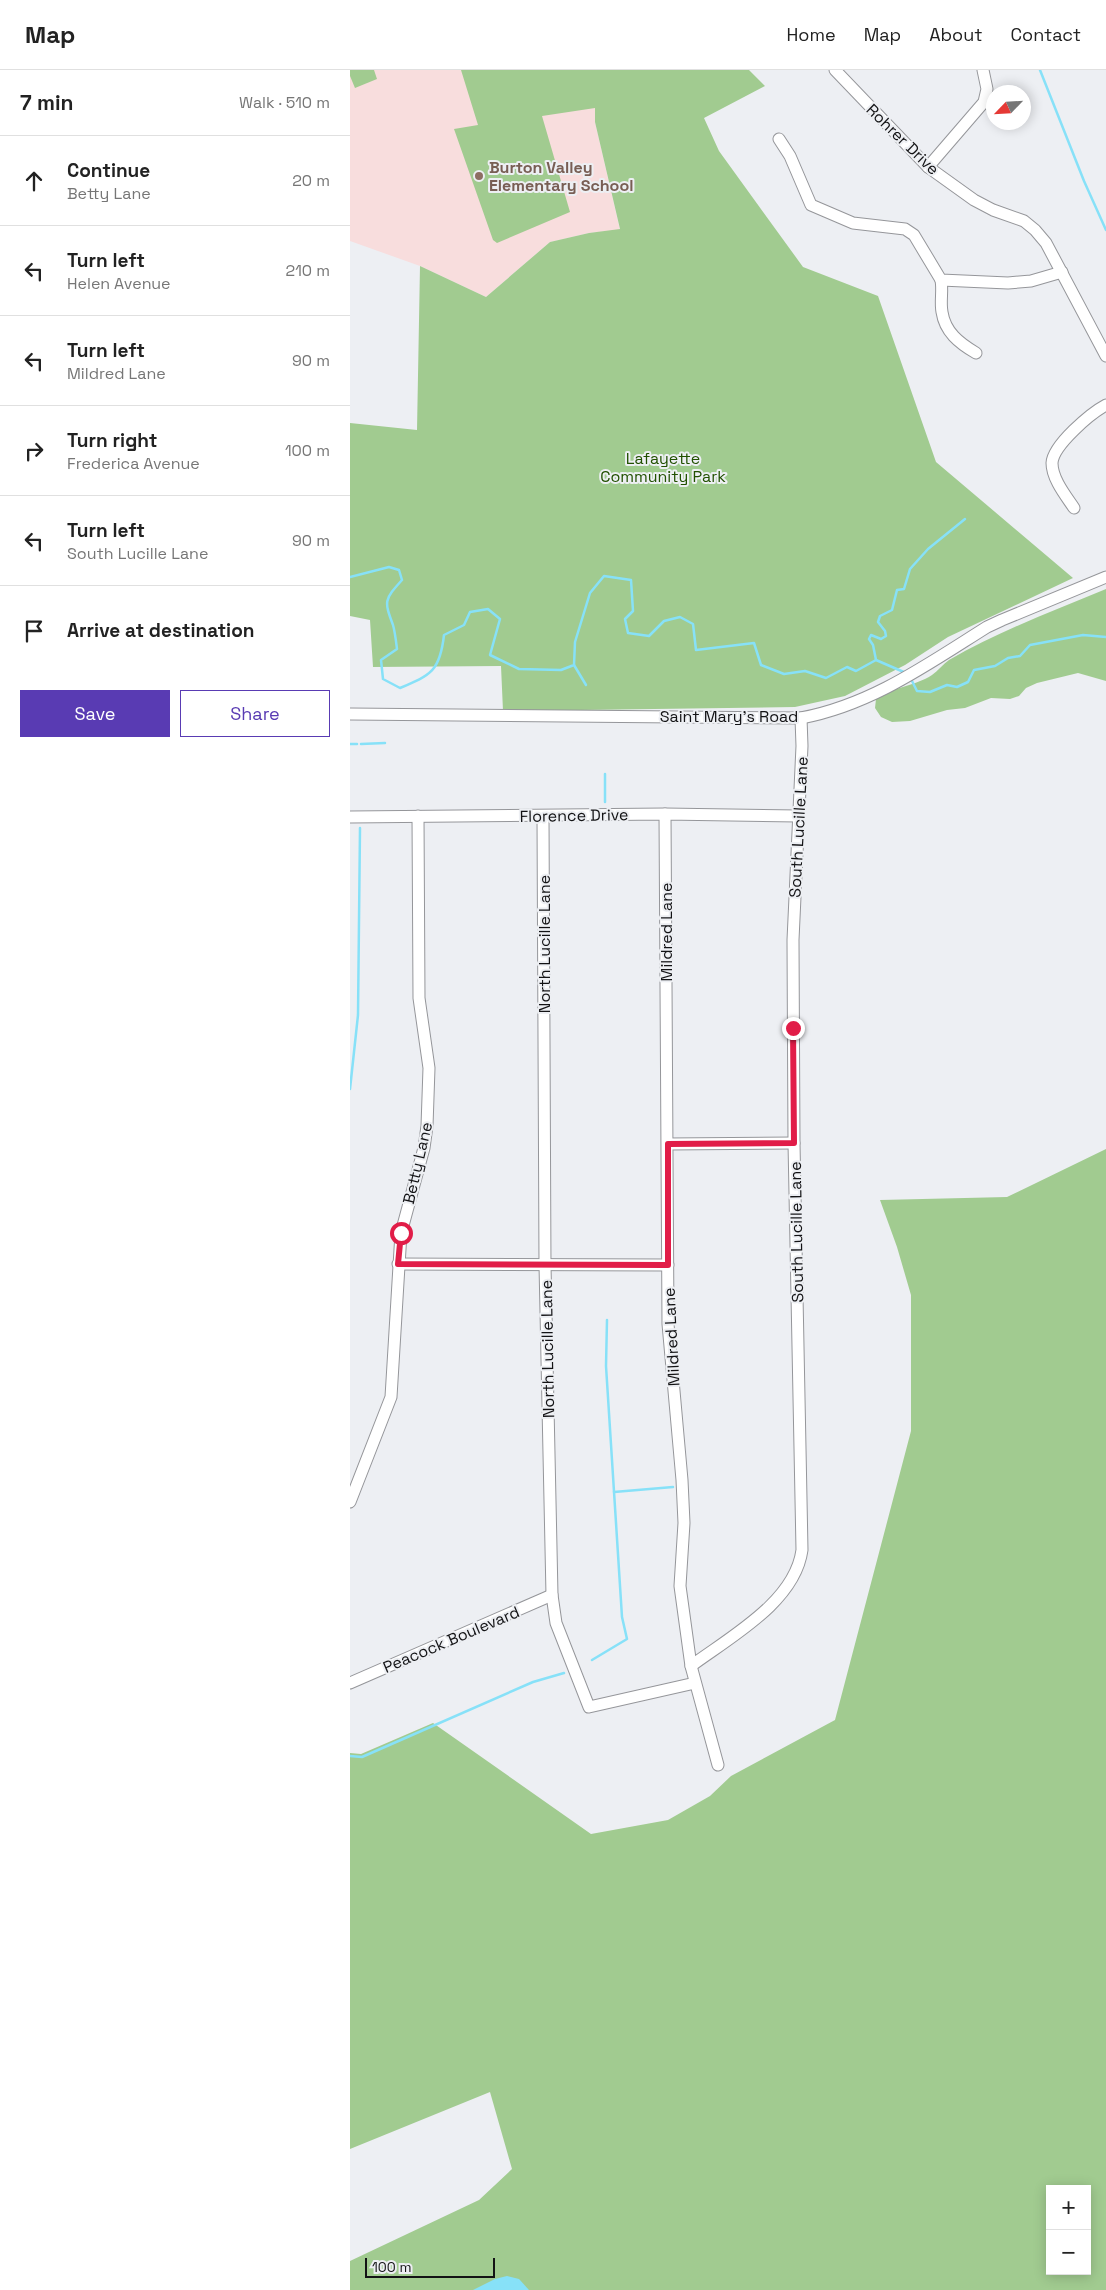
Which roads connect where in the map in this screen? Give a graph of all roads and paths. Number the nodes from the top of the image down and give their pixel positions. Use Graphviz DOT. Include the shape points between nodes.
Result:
graph roads {
  1 [pos="835,70"];
  2 [pos="983,70"];
  3 [pos="779,139"];
  4 [pos="928,167"];
  5 [pos="1062,272"];
  6 [pos="941,280"];
  7 [pos="976,353"];
  8 [pos="1106,356"];
  9 [pos="1106,405"];
  10 [pos="1074,508"];
  11 [pos="1106,577"];
  12 [pos="350,714"];
  13 [pos="801,718"];
  14 [pos="666,814"];
  15 [pos="350,816"];
  16 [pos="418,816"];
  17 [pos="543,816"];
  18 [pos="798,816"];
  19 [pos="794,1143"];
  20 [pos="668,1144"];
  21 [pos="398,1264"];
  22 [pos="545,1265"];
  23 [pos="668,1265"];
  24 [pos="350,1502"];
  25 [pos="552,1595"];
  26 [pos="691,1666"];
  27 [pos="695,1682"];
  28 [pos="350,1683"];
  29 [pos="718,1765"];
  1 -- 4 [label="street, Rohrer Drive"];
  2 -- 4 [label="street" via="987,90 984,102"];
  3 -- 6 [label="street" via="811,205 853,223 905,229 914,235"];
  4 -- 5 [label="street, Rohrer Drive" via="974,200 1024,221 1046,243"];
  5 -- 6 [label="street" via="1031,281 1008,283"];
  5 -- 8 [label="street, Rohrer Drive"];
  6 -- 7 [label="street" via="941,311 948,328 959,343"];
  9 -- 10 [label="street" via="1073,432 1056,452 1052,463 1055,477"];
  11 -- 13 [label="street, Saint Mary's Road" via="986,627 893,686 841,708"];
  12 -- 13 [label="street, Saint Mary's Road"];
  13 -- 18 [label="street, South Lucille Lane"];
  14 -- 17 [label="street, Florence Drive"];
  14 -- 18 [label="street, Florence Drive"];
  14 -- 20 [label="street, Mildred Lane"];
  15 -- 16 [label="street, Florence Drive"];
  16 -- 17 [label="street, Florence Drive"];
  16 -- 21 [label="street, Betty Lane" via="419,998 429,1068 429,1097 426,1138 403,1222"];
  17 -- 22 [label="street, North Lucille Lane"];
  18 -- 19 [label="street, South Lucille Lane" via="793,940"];
  19 -- 20 [label="street"];
  19 -- 26 [label="street, South Lucille Lane" via="803,1526 800,1562 791,1583 774,1603"];
  20 -- 23 [label="street, Mildred Lane"];
  21 -- 22 [label="street"];
  21 -- 24 [label="street, Betty Lane" via="391,1397"];
  22 -- 23 [label="street"];
  22 -- 25 [label="street, North Lucille Lane"];
  23 -- 26 [label="street, Mildred Lane" via="669,1354 684,1524 680,1586"];
  25 -- 27 [label="street, North Lucille Lane" via="556,1623 589,1707"];
  25 -- 28 [label="street, Peacock Boulevard"];
  26 -- 27 [label="street, Mildred Lane"];
  27 -- 29 [label="street, Mildred Lane"];
}
